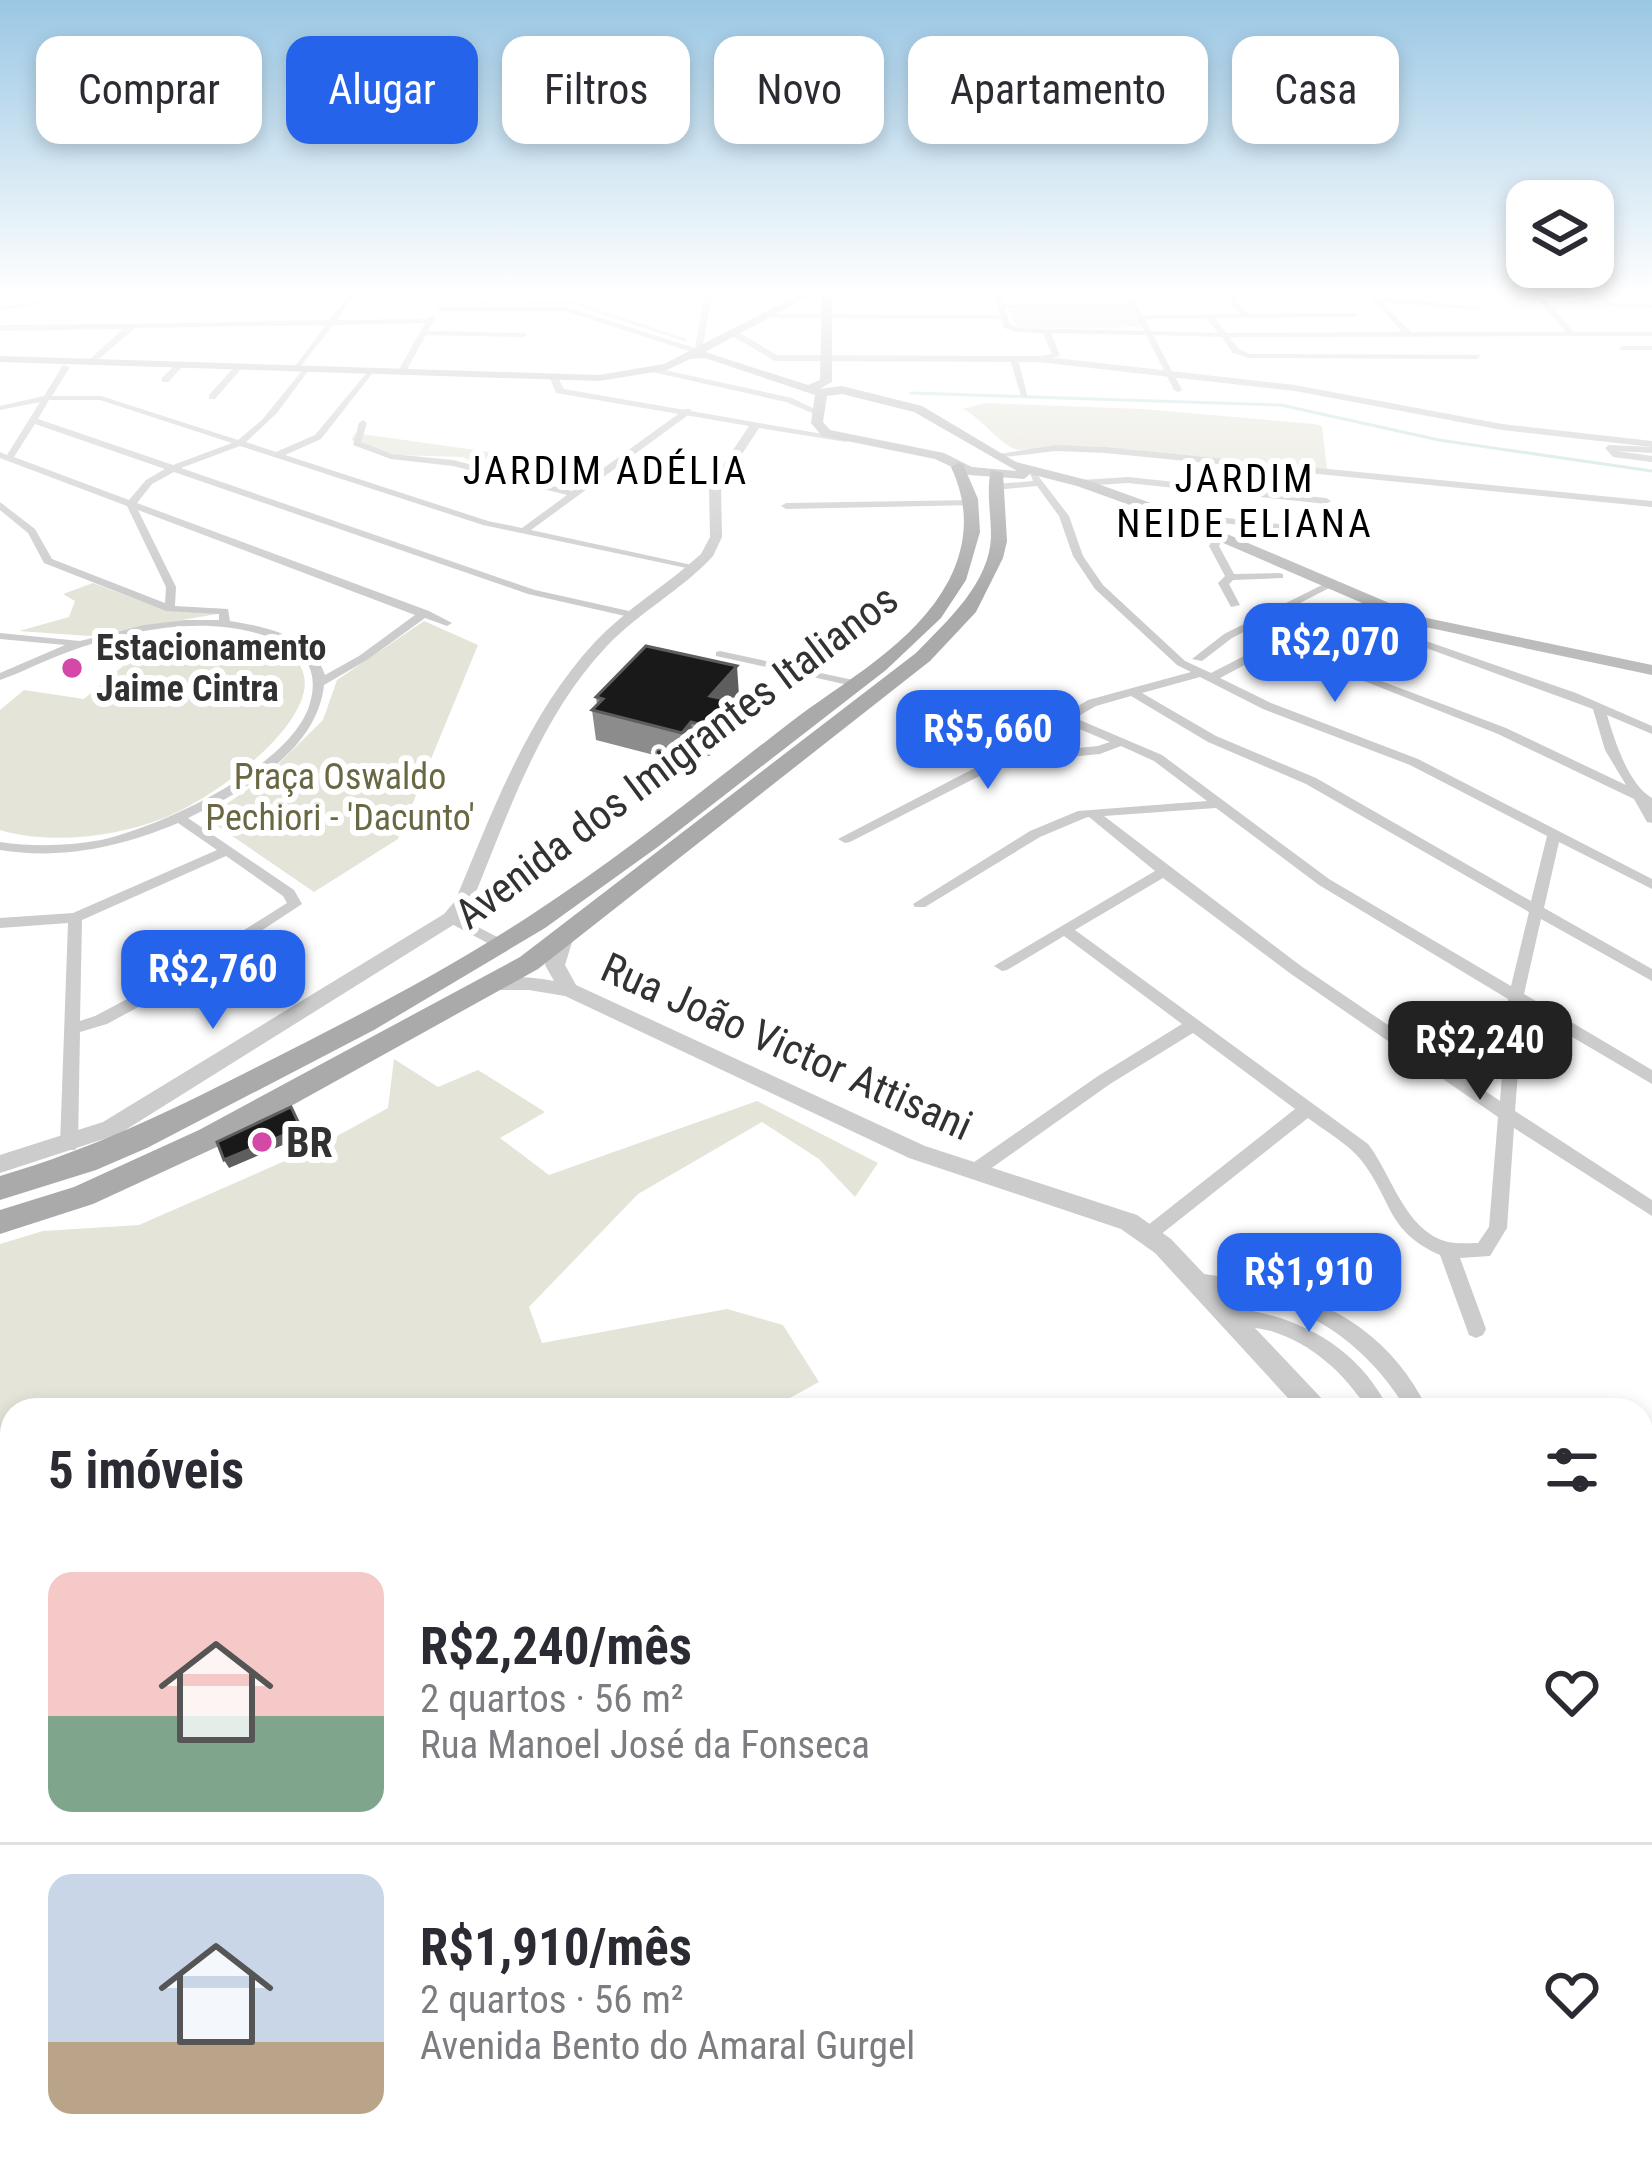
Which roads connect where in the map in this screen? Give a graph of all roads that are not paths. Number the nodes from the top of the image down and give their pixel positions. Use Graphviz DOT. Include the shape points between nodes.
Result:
graph roads {
  1 [pos="50,393"];
  2 [pos="215,393"];
  3 [pos="282,393"];
  4 [pos="354,393"];
  5 [pos="573,393"];
  6 [pos="758,393"];
  7 [pos="815,393"];
  8 [pos="853,393"];
  9 [pos="1024,393"];
  10 [pos="1322,393"];
  11 [pos="1025,396"];
  12 [pos="212,397"];
  13 [pos="46,398"];
  14 [pos="0,408"];
  15 [pos="688,411"];
  16 [pos="817,413"];
  17 [pos="33,420"];
  18 [pos="363,423"];
  19 [pos="756,424"];
  20 [pos="776,428"];
  21 [pos="846,439"];
  22 [pos="242,443"];
  23 [pos="1652,451"];
  24 [pos="277,455"];
  25 [pos="3,456"];
  26 [pos="958,467"];
  27 [pos="176,469"];
  28 [pos="1011,472"];
  29 [pos="1077,482"];
  30 [pos="574,494"];
  31 [pos="1326,501"];
  32 [pos="973,503"];
  33 [pos="1652,504"];
  34 [pos="0,505"];
  35 [pos="131,505"];
  36 [pos="785,506"];
  37 [pos="1168,514"];
  38 [pos="166,516"];
  39 [pos="1240,523"];
  40 [pos="140,528"];
  41 [pos="523,531"];
  42 [pos="1211,531"];
  43 [pos="1330,533"];
  44 [pos="1243,544"];
  45 [pos="696,567"];
  46 [pos="975,573"];
  47 [pos="1250,576"];
  48 [pos="1279,576"];
  49 [pos="1230,577"];
  50 [pos="1332,584"];
  51 [pos="171,587"];
  52 [pos="132,595"];
  53 [pos="1256,595"];
  54 [pos="1235,605"];
  55 [pos="170,609"];
  56 [pos="425,613"];
  57 [pos="634,615"];
  58 [pos="1417,621"];
  59 [pos="225,623"];
  60 [pos="447,623"];
  61 [pos="1300,631"];
  62 [pos="0,640"];
  63 [pos="88,644"];
  64 [pos="58,654"];
  65 [pos="720,654"];
  66 [pos="904,657"];
  67 [pos="1332,666"];
  68 [pos="1652,670"];
  69 [pos="1202,671"];
  70 [pos="0,677"];
  71 [pos="320,682"];
  72 [pos="854,682"];
  73 [pos="1134,693"];
  74 [pos="1020,699"];
  75 [pos="1598,706"];
  76 [pos="1067,718"];
  77 [pos="1652,730"];
  78 [pos="1120,742"];
  79 [pos="1635,795"];
  80 [pos="1652,803"];
  81 [pos="1216,804"];
  82 [pos="714,805"];
  83 [pos="1092,813"];
  84 [pos="181,819"];
  85 [pos="1652,819"];
  86 [pos="1554,835"];
  87 [pos="845,839"];
  88 [pos="0,847"];
  89 [pos="224,852"];
  90 [pos="1161,873"];
  91 [pos="1652,885"];
  92 [pos="920,904"];
  93 [pos="556,908"];
  94 [pos="1538,911"];
  95 [pos="74,918"];
  96 [pos="452,918"];
  97 [pos="0,923"];
  98 [pos="1066,931"];
  99 [pos="564,940"];
  100 [pos="502,945"];
  101 [pos="1003,966"];
  102 [pos="1652,976"];
  103 [pos="491,985"];
  104 [pos="569,990"];
  105 [pos="1516,996"];
  106 [pos="1193,1025"];
  107 [pos="71,1030"];
  108 [pos="1652,1078"];
  109 [pos="1307,1109"];
  110 [pos="1505,1114"];
  111 [pos="69,1145"];
  112 [pos="131,1160"];
  113 [pos="0,1164"];
  114 [pos="973,1172"];
  115 [pos="0,1188"];
  116 [pos="1652,1209"];
  117 [pos="0,1222"];
  118 [pos="1149,1234"];
  119 [pos="1448,1250"];
  120 [pos="1197,1281"];
  121 [pos="1230,1315"];
  122 [pos="1476,1329"];
  123 [pos="1305,1398"];
  124 [pos="1371,1398"];
  125 [pos="1410,1398"];
  1 -- 13 [label="street"];
  2 -- 12 [label="street"];
  3 -- 22 [label="street"];
  4 -- 24 [label="street" via="318,437"];
  5 -- 15 [label="street"];
  6 -- 16 [label="street"];
  7 -- 16 [label="main road"];
  8 -- 28 [label="main road" via="918,409"];
  9 -- 11 [label="street"];
  10 -- 23 [label="street"];
  13 -- 14 [label="street"];
  13 -- 17 [label="street"];
  13 -- 22 [label="street" via="101,398"];
  15 -- 19 [label="street"];
  15 -- 30 [label="street"];
  16 -- 20 [label="street" via="804,428"];
  16 -- 21 [label="main road" via="819,429"];
  17 -- 25 [label="street"];
  17 -- 27 [label="street"];
  18 -- 30 [label="street" via="358,447"];
  19 -- 20 [label="street"];
  19 -- 45 [label="street" via="715,486 716,537"];
  20 -- 21 [label="street"];
  21 -- 26 [label="main road" via="939,456"];
  22 -- 24 [label="street"];
  22 -- 27 [label="street"];
  24 -- 41 [label="street"];
  25 -- 35 [label="street"];
  26 -- 28 [label="main road"];
  26 -- 32 [label="main road, Avenida dos Imigrantes Italianos"];
  27 -- 35 [label="street" via="142,484"];
  27 -- 57 [label="street" via="532,592"];
  28 -- 29 [label="main road"];
  28 -- 29 [label="main road"];
  28 -- 33 [label="street" via="1057,448 1106,450"];
  28 -- 46 [label="main road, Avenida dos Imigrantes Italianos" via="999,541"];
  28 -- 69 [label="street" via="1064,516 1078,556 1110,600 1157,645"];
  29 -- 31 [label="street"];
  29 -- 37 [label="main road"];
  30 -- 41 [label="street"];
  32 -- 36 [label="street"];
  32 -- 46 [label="main road, Avenida dos Imigrantes Italianos"];
  34 -- 52 [label="street" via="32,531 48,560"];
  35 -- 38 [label="street"];
  35 -- 40 [label="street"];
  37 -- 39 [label="street"];
  37 -- 42 [label="main road"];
  38 -- 40 [label="street"];
  38 -- 56 [label="street"];
  39 -- 42 [label="street"];
  39 -- 43 [label="street"];
  40 -- 51 [label="street"];
  41 -- 45 [label="street"];
  42 -- 44 [label="main road"];
  42 -- 49 [label="street"];
  44 -- 47 [label="street"];
  44 -- 50 [label="main road"];
  45 -- 57 [label="street"];
  46 -- 66 [label="main road, Avenida dos Imigrantes Italianos"];
  47 -- 48 [label="street"];
  47 -- 49 [label="street"];
  47 -- 53 [label="street"];
  49 -- 54 [label="street" via="1223,583"];
  50 -- 58 [label="main road"];
  50 -- 69 [label="street" via="1228,636"];
  51 -- 52 [label="street"];
  51 -- 55 [label="street"];
  52 -- 55 [label="street"];
  55 -- 59 [label="street" via="224,611"];
  56 -- 60 [label="street"];
  56 -- 71 [label="street"];
  57 -- 96 [label="street" via="600,646 542,725"];
  58 -- 68 [label="main road"];
  58 -- 75 [label="street" via="1414,636 1422,643"];
  59 -- 63 [label="street" via="151,628"];
  59 -- 71 [label="street" via="295,644 314,661"];
  61 -- 69 [label="street"];
  62 -- 63 [label="street"];
  62 -- 64 [label="street"];
  63 -- 64 [label="street"];
  64 -- 70 [label="street"];
  65 -- 72 [label="street"];
  66 -- 72 [label="main road, Avenida dos Imigrantes Italianos"];
  66 -- 82 [label="main road, Avenida dos Imigrantes Italianos"];
  67 -- 79 [label="street" via="1502,731"];
  69 -- 73 [label="street"];
  69 -- 86 [label="street" via="1414,762"];
  71 -- 84 [label="street" via="286,749"];
  72 -- 82 [label="main road, Avenida dos Imigrantes Italianos"];
  73 -- 76 [label="street"];
  73 -- 94 [label="street" via="1212,740 1311,781"];
  74 -- 76 [label="street"];
  75 -- 77 [label="street"];
  75 -- 79 [label="street"];
  76 -- 78 [label="street"];
  78 -- 81 [label="street" via="1175,768"];
  78 -- 87 [label="street" via="1002,759"];
  79 -- 80 [label="street"];
  79 -- 85 [label="street"];
  81 -- 83 [label="street"];
  81 -- 105 [label="street" via="1324,882"];
  82 -- 93 [label="main road, Avenida dos Imigrantes Italianos"];
  82 -- 99 [label="main road, Avenida dos Imigrantes Italianos"];
  83 -- 90 [label="street"];
  83 -- 92 [label="street" via="1035,834"];
  84 -- 88 [label="street" via="110,842"];
  84 -- 89 [label="street"];
  86 -- 91 [label="street"];
  86 -- 94 [label="street"];
  89 -- 95 [label="street"];
  89 -- 107 [label="street" via="295,897 288,911 174,981"];
  90 -- 98 [label="street"];
  90 -- 110 [label="street"];
  93 -- 99 [label="main road" via="576,913"];
  93 -- 100 [label="main road, Avenida dos Imigrantes Italianos"];
  94 -- 102 [label="street"];
  94 -- 105 [label="street"];
  95 -- 97 [label="street"];
  95 -- 107 [label="street"];
  96 -- 100 [label="street"];
  96 -- 111 [label="street" via="111,1128"];
  98 -- 101 [label="street"];
  98 -- 106 [label="street"];
  99 -- 103 [label="main road, Avenida dos Imigrantes Italianos"];
  99 -- 104 [label="street" via="555,965"];
  100 -- 112 [label="main road, Avenida dos Imigrantes Italianos"];
  103 -- 104 [label="street, Rua João Victor Attisani"];
  103 -- 112 [label="main road, Avenida dos Imigrantes Italianos"];
  104 -- 114 [label="street, Rua João Victor Attisani"];
  105 -- 108 [label="street"];
  105 -- 110 [label="street"];
  106 -- 109 [label="street"];
  106 -- 114 [label="street"];
  107 -- 111 [label="street"];
  109 -- 118 [label="street"];
  109 -- 119 [label="street" via="1375,1163 1410,1230"];
  110 -- 116 [label="street"];
  110 -- 119 [label="street" via="1498,1228 1483,1251"];
  111 -- 113 [label="street"];
  112 -- 115 [label="main road, Avenida dos Imigrantes Italianos"];
  112 -- 117 [label="main road, Avenida dos Imigrantes Italianos"];
  114 -- 118 [label="street, Rua João Victor Attisani"];
  118 -- 120 [label="street"];
  119 -- 122 [label="street"];
  120 -- 121 [label="street"];
  120 -- 125 [label="street" via="1281,1293 1319,1308 1359,1335"];
  121 -- 123 [label="street"];
  121 -- 124 [label="street" via="1266,1318 1321,1343"];
}
